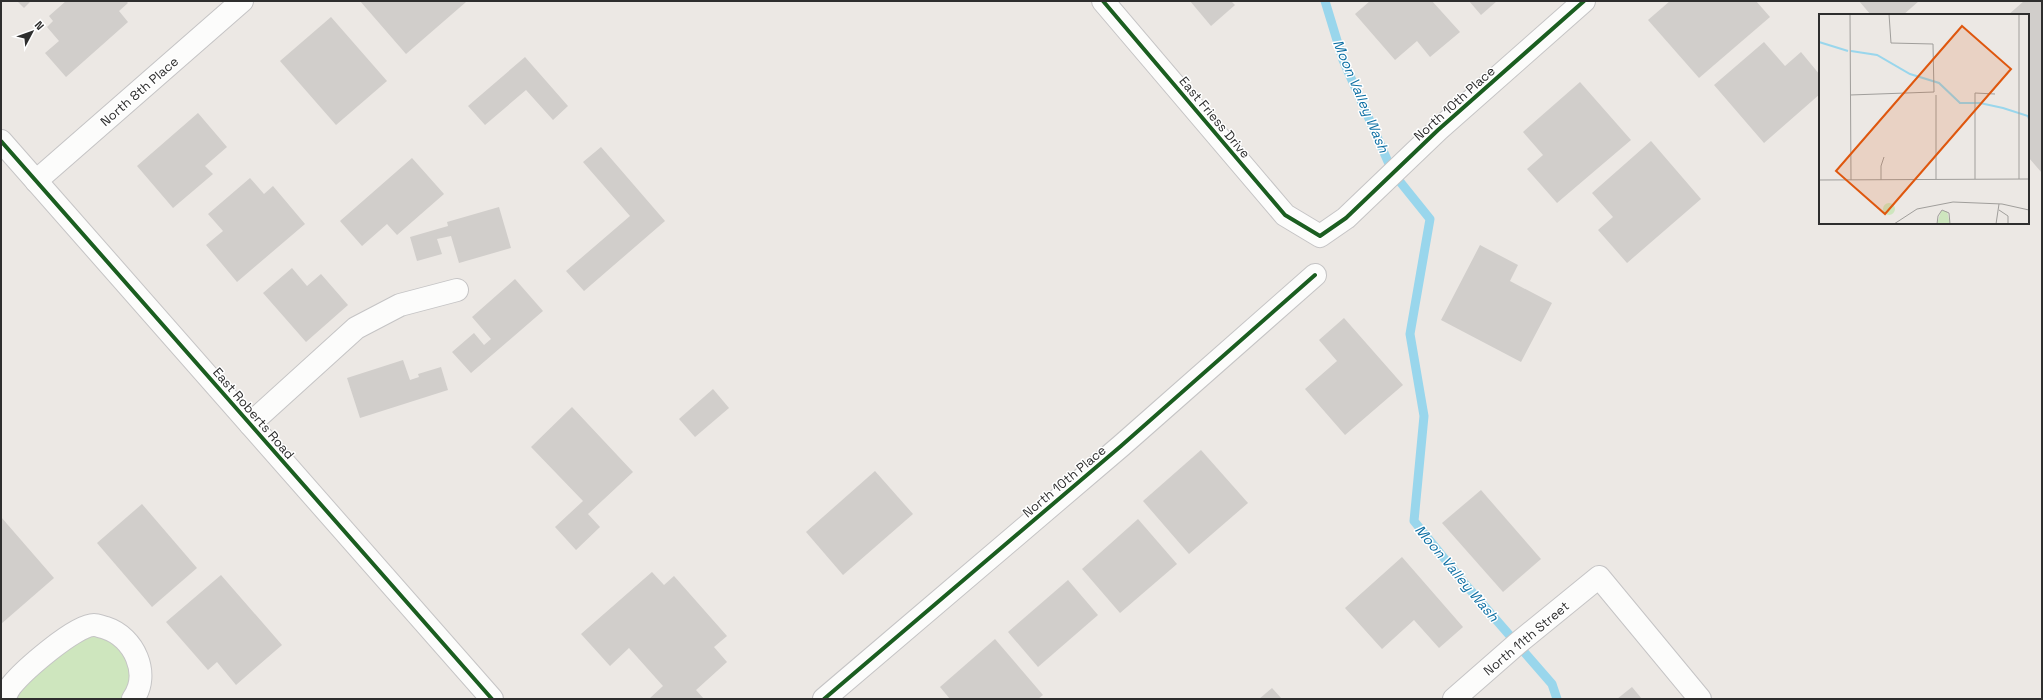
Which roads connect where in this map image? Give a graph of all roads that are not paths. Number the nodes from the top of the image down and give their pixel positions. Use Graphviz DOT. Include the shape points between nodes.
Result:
graph roads {
  1 [pos="242,1"];
  2 [pos="1103,1"];
  3 [pos="1584,1"];
  4 [pos="1,141"];
  5 [pos="36,181"];
  6 [pos="1320,236"];
  7 [pos="1315,275"];
  8 [pos="457,290"];
  9 [pos="250,424"];
  10 [pos="4,699"];
  11 [pos="133,699"];
  12 [pos="492,699"];
  13 [pos="824,699"];
  14 [pos="1454,699"];
  15 [pos="1700,699"];
  1 -- 5 [label="street, North 8th Place"];
  2 -- 6 [label="street, East Friess Drive" via="1286,215"];
  3 -- 6 [label="street, North 10th Place" via="1438,130 1346,218"];
  4 -- 5 [label="street, East Roberts Road"];
  5 -- 9 [label="street, East Roberts Road"];
  7 -- 13 [label="street, North 10th Place"];
  8 -- 9 [label="street" via="400,305 356,328"];
  9 -- 12 [label="street, East Roberts Road"];
  10 -- 11 [label="street" via="11,686 55,645 74,633 94,625 116,632 132,647 140,668 139,691"];
  14 -- 15 [label="street, North 11th Street" via="1599,577"];
}
